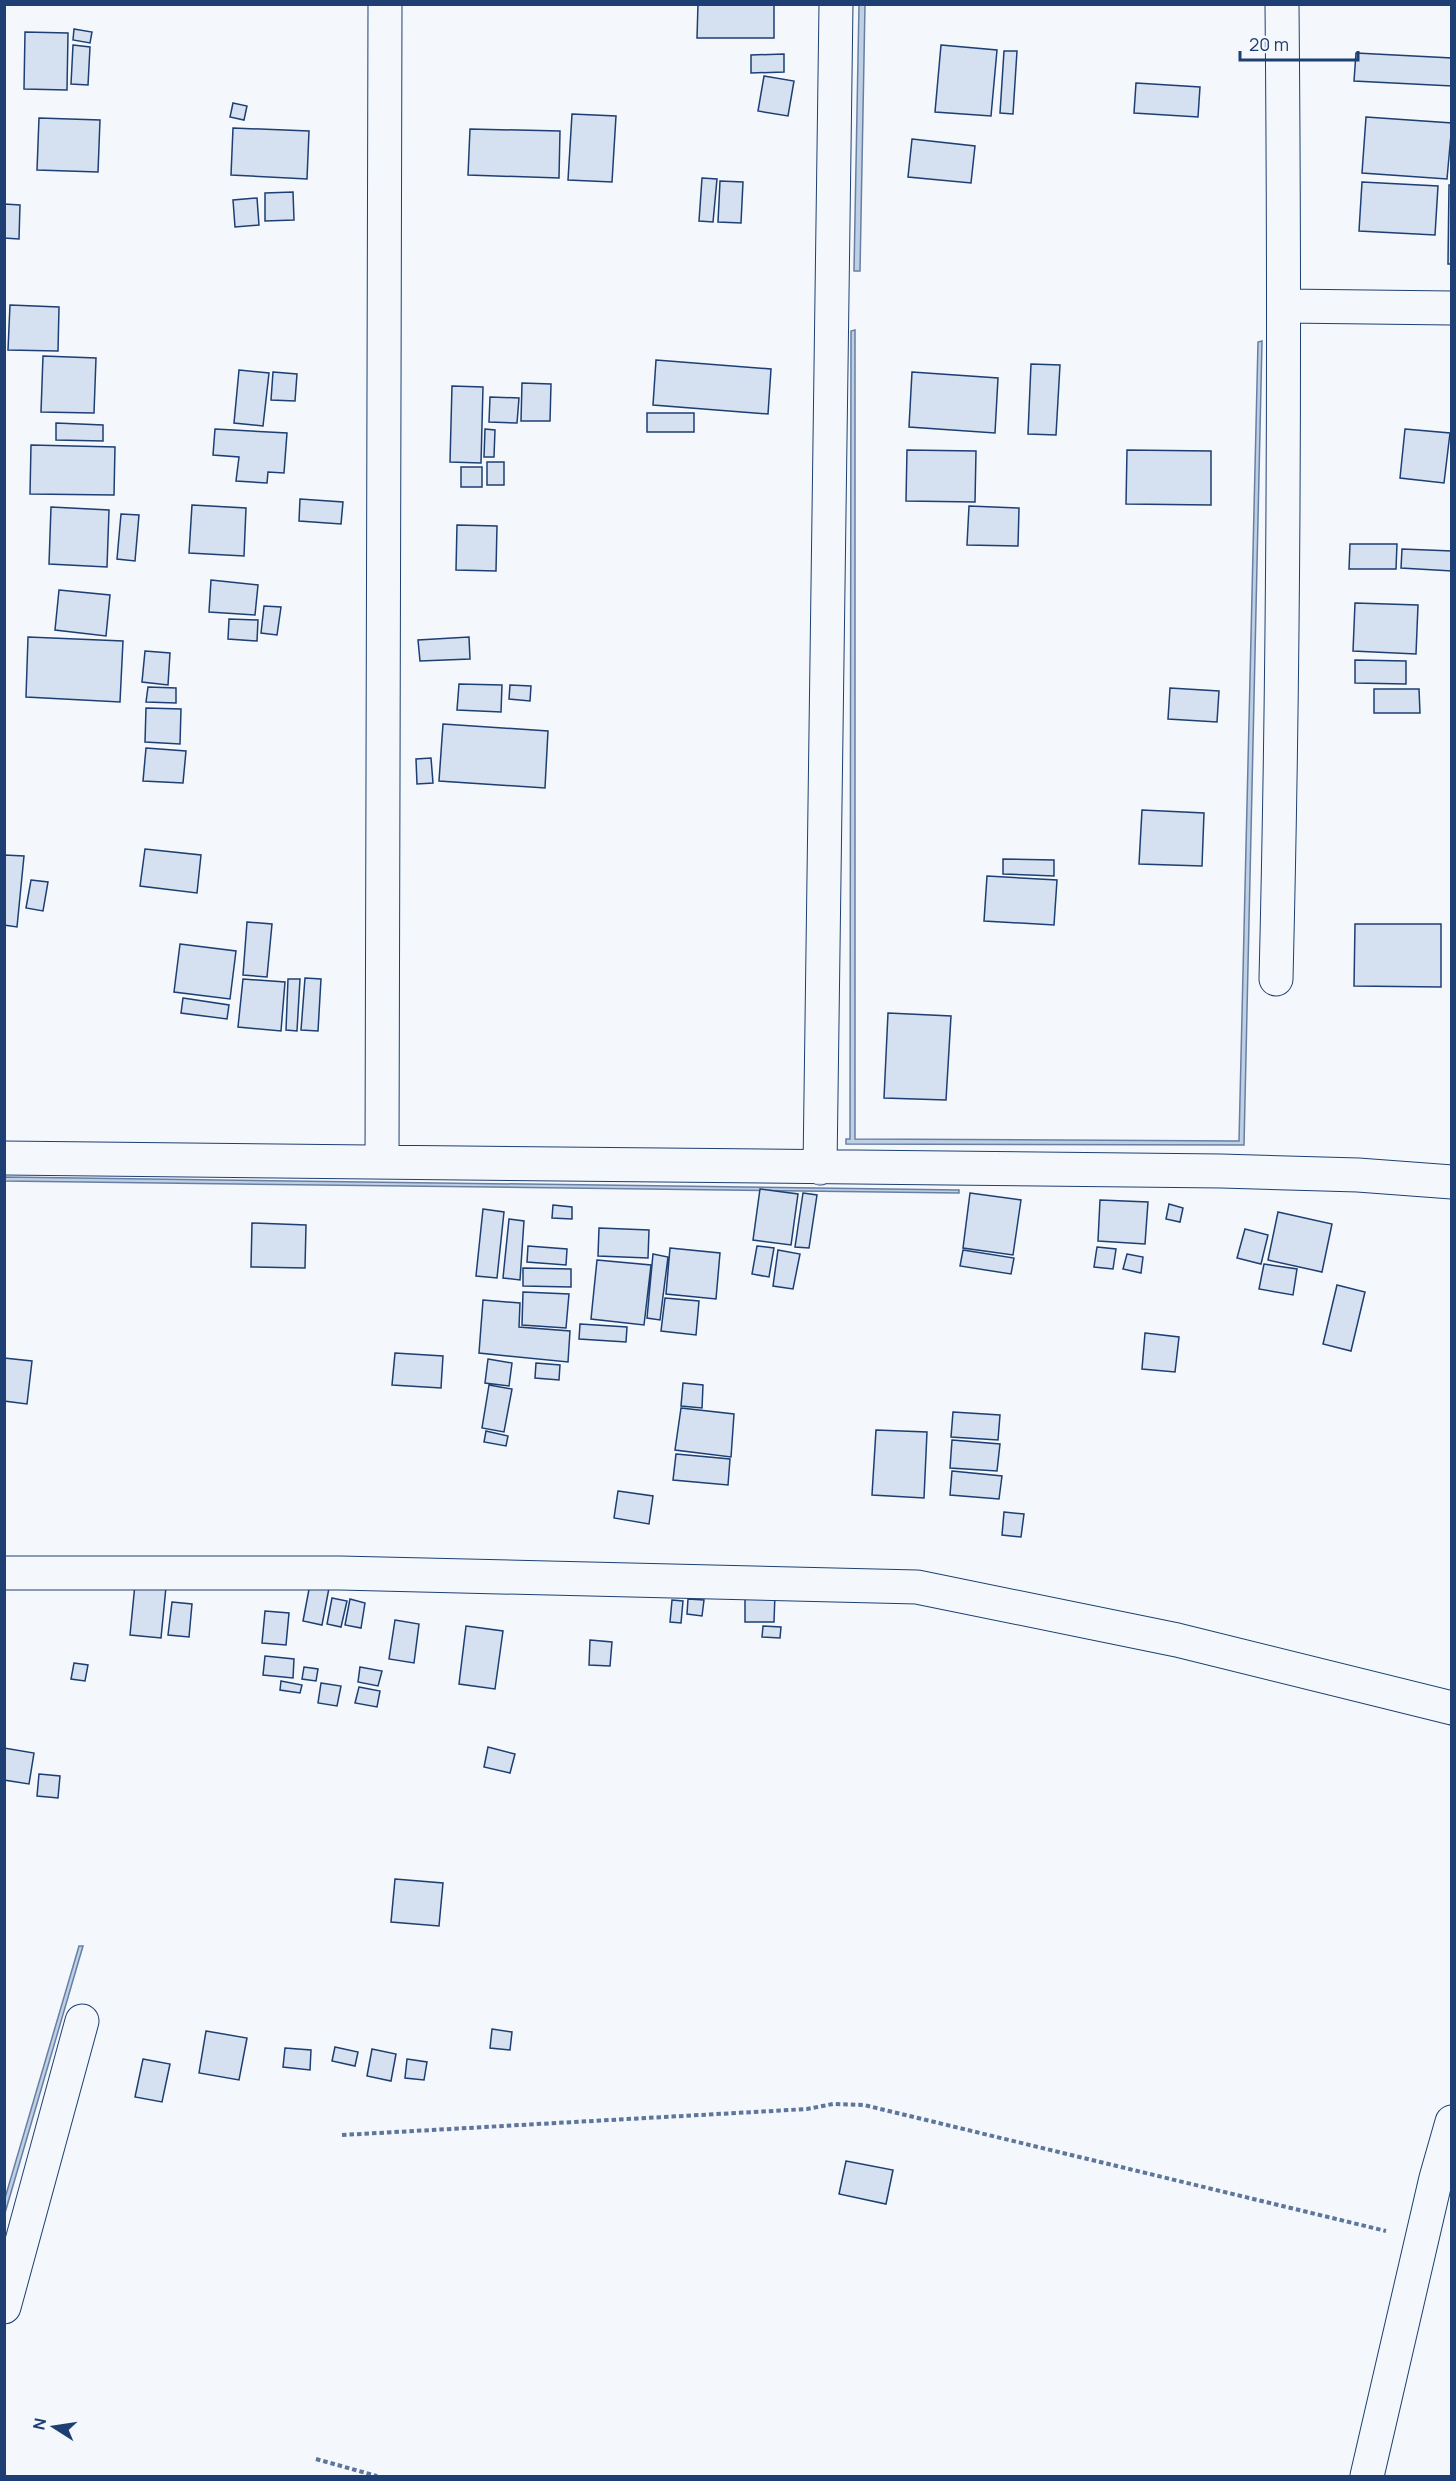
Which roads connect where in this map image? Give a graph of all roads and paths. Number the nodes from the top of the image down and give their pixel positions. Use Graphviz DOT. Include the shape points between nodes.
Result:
graph roads {
  1 [pos="385,4"];
  2 [pos="836,4"];
  3 [pos="1282,4"];
  4 [pos="1285,306"];
  5 [pos="1452,308"];
  6 [pos="1276,978"];
  7 [pos="4,1158"];
  8 [pos="382,1161"];
  9 [pos="820,1168"];
  10 [pos="1452,1182"];
  11 [pos="4,1573"];
  12 [pos="1452,1708"];
  13 [pos="82,2021"];
  14 [pos="1452,2122"];
  15 [pos="342,2135"];
  16 [pos="1421,2240"];
  17 [pos="4,2307"];
  18 [pos="316,2459"];
  19 [pos="377,2476"];
  20 [pos="1367,2476"];
  1 -- 8 [label="street"];
  2 -- 9 [label="street"];
  3 -- 4 [label="street"];
  4 -- 5 [label="street"];
  4 -- 6 [label="street"];
  7 -- 8 [label="street"];
  8 -- 9 [label="street"];
  9 -- 10 [label="street" via="1221,1171"];
  11 -- 12 [label="street" via="340,1573 917,1587 1178,1640"];
  13 -- 17 [label="street"];
  14 -- 16 [label="street"];
  15 -- 16 [label="path" via="864,2105"];
  16 -- 20 [label="street"];
  18 -- 19 [label="path"];
}
